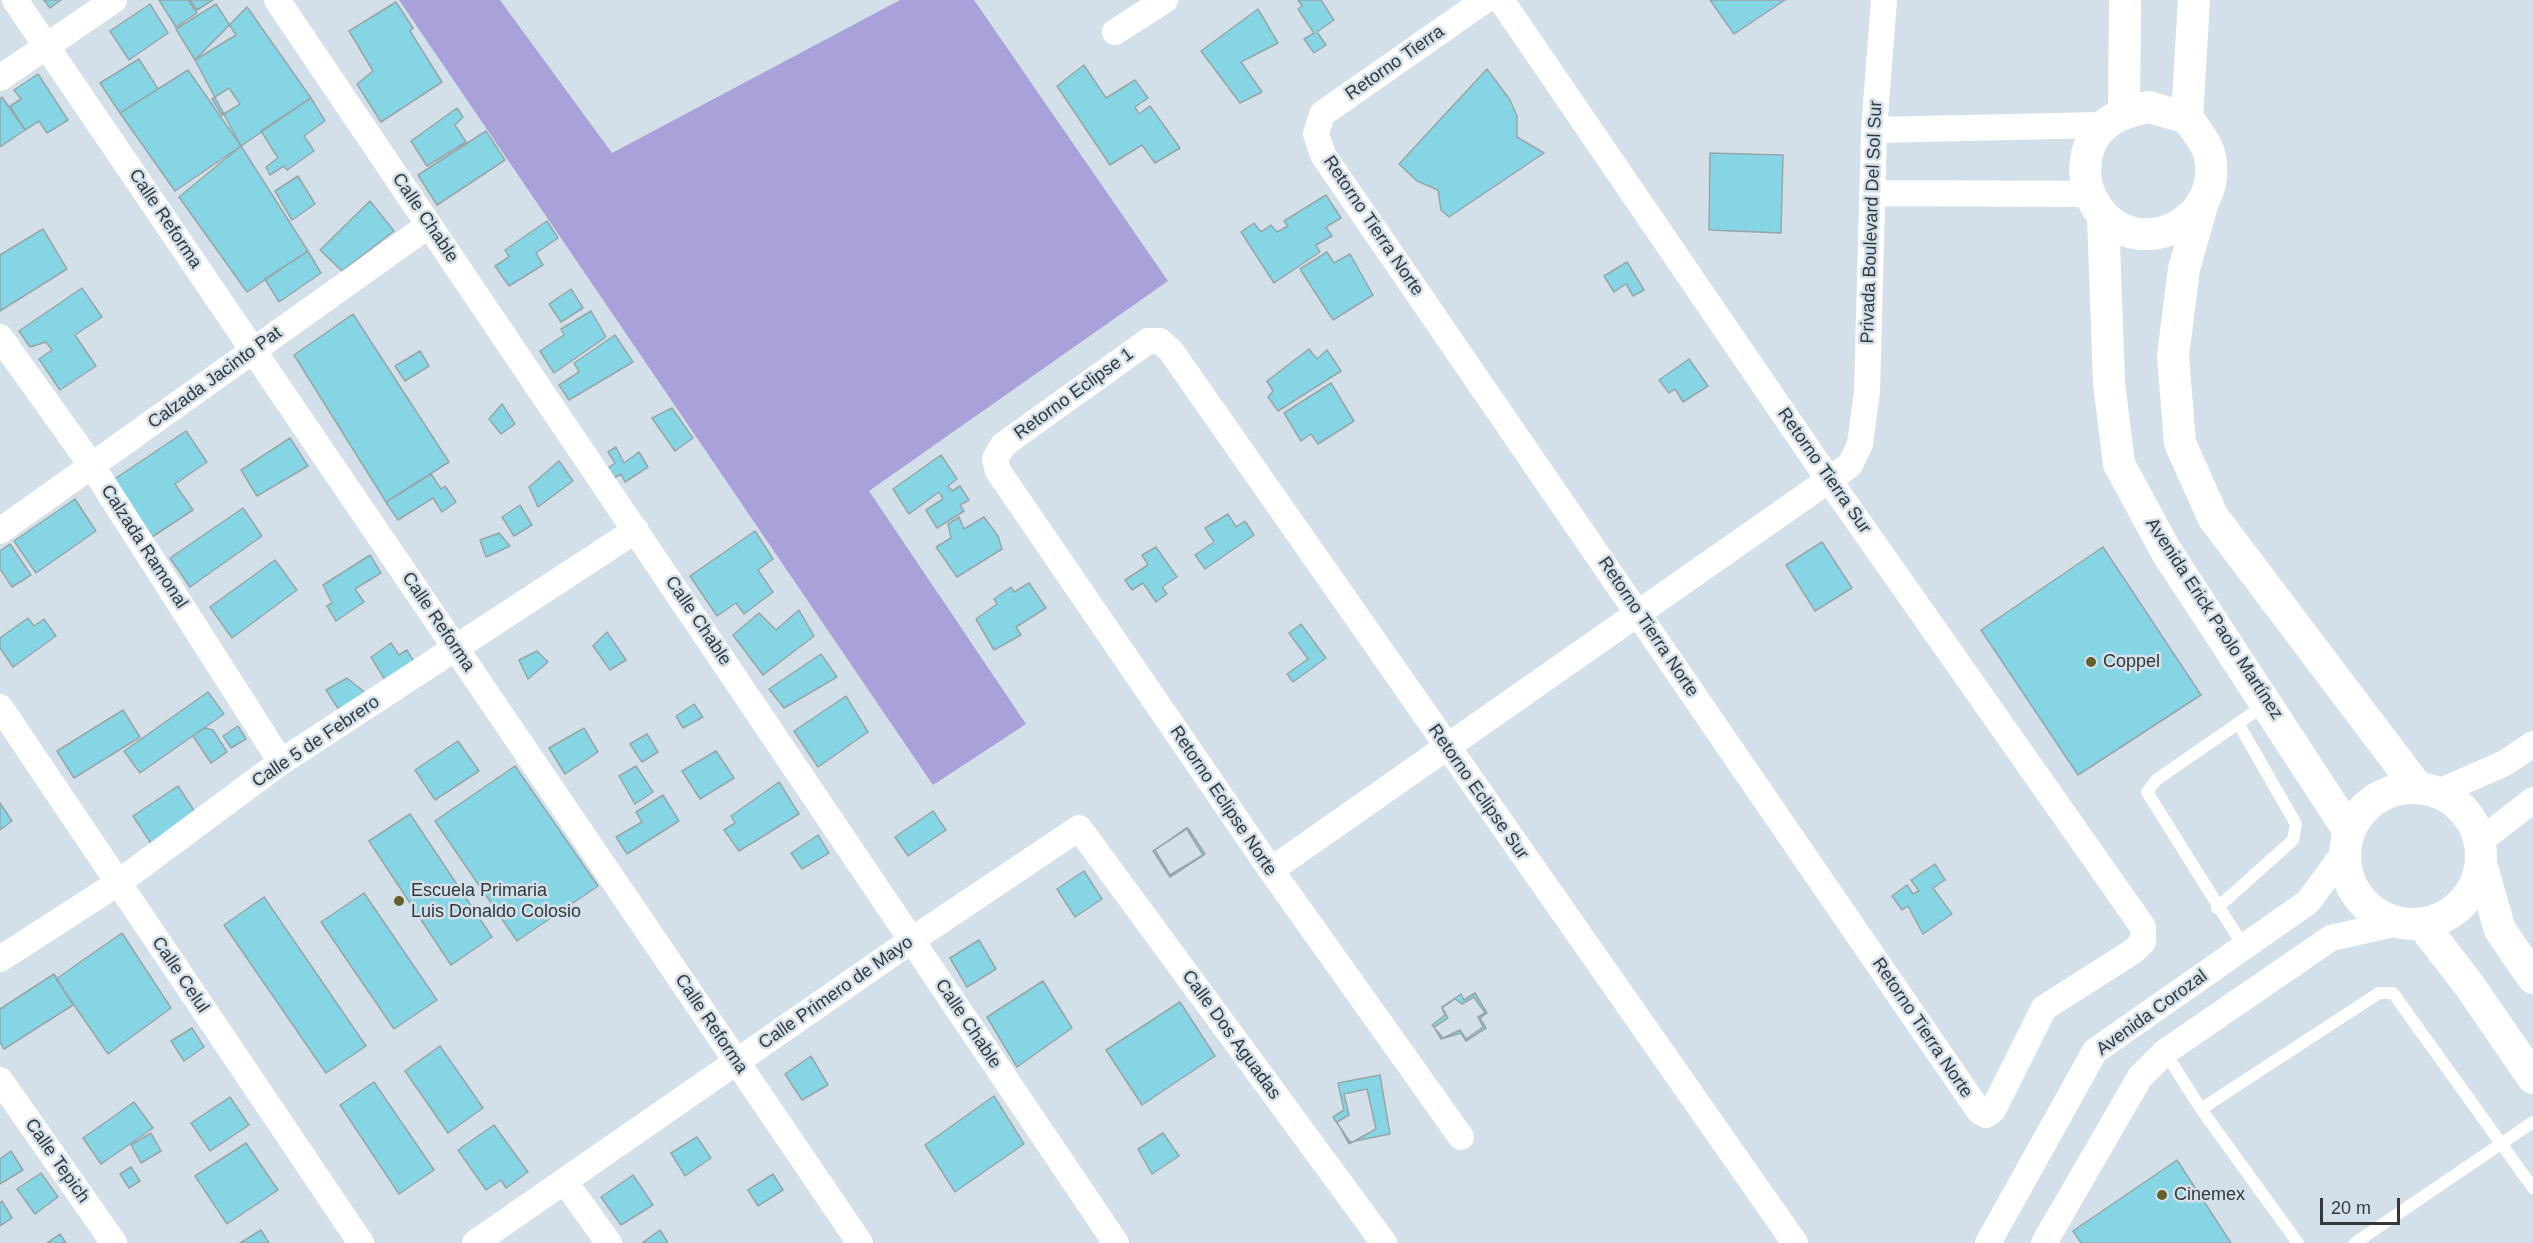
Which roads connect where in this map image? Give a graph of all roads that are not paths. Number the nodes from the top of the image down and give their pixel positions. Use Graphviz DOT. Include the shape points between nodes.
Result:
graph roads {
  1 [pos="15,0"];
  2 [pos="114,0"];
  3 [pos="277,0"];
  4 [pos="1165,0"];
  5 [pos="1485,0"];
  6 [pos="1501,0"];
  7 [pos="1884,0"];
  8 [pos="2125,0"];
  9 [pos="2194,0"];
  10 [pos="1115,32"];
  11 [pos="47,46"];
  12 [pos="0,78"];
  13 [pos="2114,118"];
  14 [pos="2187,118"];
  15 [pos="1874,130"];
  16 [pos="1316,134"];
  17 [pos="1872,193"];
  18 [pos="2096,205"];
  19 [pos="2202,205"];
  20 [pos="429,225"];
  21 [pos="0,337"];
  22 [pos="1161,341"];
  23 [pos="253,350"];
  24 [pos="995,459"];
  25 [pos="92,466"];
  26 [pos="1829,480"];
  27 [pos="636,530"];
  28 [pos="0,531"];
  29 [pos="1638,612"];
  30 [pos="457,649"];
  31 [pos="2267,703"];
  32 [pos="0,707"];
  33 [pos="2238,723"];
  34 [pos="2533,744"];
  35 [pos="1446,747"];
  36 [pos="281,762"];
  37 [pos="2428,790"];
  38 [pos="2533,800"];
  39 [pos="1079,828"];
  40 [pos="2346,842"];
  41 [pos="2480,853"];
  42 [pos="1270,870"];
  43 [pos="118,884"];
  44 [pos="2217,908"];
  45 [pos="2410,924"];
  46 [pos="912,940"];
  47 [pos="2244,947"];
  48 [pos="0,959"];
  49 [pos="2533,978"];
  50 [pos="2165,1052"];
  51 [pos="737,1062"];
  52 [pos="2533,1078"];
  53 [pos="0,1080"];
  54 [pos="2201,1109"];
  55 [pos="1986,1115"];
  56 [pos="2533,1122"];
  57 [pos="1461,1137"];
  58 [pos="2502,1143"];
  59 [pos="565,1182"];
  60 [pos="2533,1188"];
  61 [pos="114,1243"];
  62 [pos="362,1243"];
  63 [pos="476,1243"];
  64 [pos="609,1243"];
  65 [pos="860,1243"];
  66 [pos="1116,1243"];
  67 [pos="1384,1243"];
  68 [pos="1795,1243"];
  69 [pos="1988,1243"];
  70 [pos="2044,1243"];
  71 [pos="2298,1243"];
  72 [pos="2355,1243"];
  1 -- 11 [label="street, Calle Reforma"];
  2 -- 11 [label="street"];
  3 -- 20 [label="street, Calle Chable"];
  4 -- 10 [label="street"];
  5 -- 16 [label="street, Retorno Tierra" via="1322,114"];
  6 -- 26 [label="street, Retorno Tierra Sur"];
  7 -- 15 [label="street, Privada Boulevard Del Sol Sur"];
  8 -- 13 [label="street"];
  9 -- 14 [label="street"];
  11 -- 12 [label="street"];
  11 -- 23 [label="street, Calle Reforma"];
  13 -- 14 [label="street" via="2149,107"];
  13 -- 15 [label="street"];
  13 -- 18 [label="street" via="2089,145 2084,170"];
  14 -- 19 [label="street" via="2208,153 2211,180"];
  15 -- 17 [label="street, Privada Boulevard Del Sol Sur"];
  16 -- 29 [label="street, Retorno Tierra Norte" via="1323,155"];
  17 -- 18 [label="street"];
  17 -- 26 [label="street, Privada Boulevard Del Sol Sur" via="1867,392 1860,444 1850,465"];
  18 -- 19 [label="street" via="2122,229 2144,235 2166,232 2187,222"];
  18 -- 31 [label="street, Avenida Erick Paolo Martínez" via="2119,464 2166,551"];
  19 -- 37 [label="street" via="2184,269 2173,356 2180,442 2213,517"];
  20 -- 23 [label="street, Calzada Jacinto Pat"];
  20 -- 27 [label="street, Calle Chable"];
  21 -- 25 [label="street, Calzada Ramonal"];
  22 -- 24 [label="street, Retorno Eclipse 1" via="1148,341 1128,355 1003,445"];
  22 -- 35 [label="street, Retorno Eclipse Sur"];
  23 -- 25 [label="street, Calzada Jacinto Pat"];
  23 -- 30 [label="street, Calle Reforma"];
  24 -- 42 [label="street, Retorno Eclipse Norte" via="998,471"];
  25 -- 28 [label="street, Calzada Jacinto Pat"];
  25 -- 36 [label="street, Calzada Ramonal"];
  26 -- 29 [label="street"];
  26 -- 55 [label="street, Retorno Tierra Sur" via="2143,927 2143,942 2044,1008 1993,1110"];
  27 -- 30 [label="street, Calle 5 de Febrero"];
  27 -- 46 [label="street, Calle Chable"];
  29 -- 35 [label="street"];
  29 -- 55 [label="street, Retorno Tierra Norte" via="1972,1101"];
  30 -- 36 [label="street, Calle 5 de Febrero"];
  30 -- 51 [label="street, Calle Reforma"];
  31 -- 33 [label="lane"];
  31 -- 40 [label="street, Avenida Erick Paolo Martínez"];
  32 -- 43 [label="street, Calle Celul"];
  33 -- 44 [label="lane" via="2296,824 2293,840"];
  33 -- 44 [label="lane" via="2156,780 2147,792"];
  34 -- 37 [label="street" via="2505,763"];
  35 -- 42 [label="street"];
  35 -- 68 [label="street, Retorno Eclipse Sur"];
  36 -- 43 [label="street, Calle 5 de Febrero"];
  37 -- 40 [label="street" via="2396,789 2376,798 2360,812"];
  37 -- 41 [label="street" via="2457,804 2472,821"];
  38 -- 41 [label="street"];
  39 -- 46 [label="street, Calle Primero de Mayo"];
  39 -- 67 [label="street, Calle Dos Aguadas"];
  40 -- 45 [label="street" via="2346,872 2353,890 2380,916"];
  40 -- 47 [label="street, Avenida Corozal" via="2308,902"];
  41 -- 45 [label="street" via="2475,885 2462,904 2444,918"];
  41 -- 49 [label="street" via="2500,930"];
  42 -- 57 [label="street, Retorno Eclipse Norte"];
  43 -- 48 [label="street, Calle 5 de Febrero"];
  43 -- 62 [label="street, Calle Celul"];
  44 -- 47 [label="lane"];
  45 -- 50 [label="street" via="2331,938"];
  45 -- 52 [label="street"];
  46 -- 51 [label="street, Calle Primero de Mayo"];
  46 -- 66 [label="street, Calle Chable"];
  47 -- 69 [label="street, Avenida Corozal" via="2095,1051"];
  50 -- 54 [label="lane"];
  50 -- 70 [label="street" via="2140,1077"];
  51 -- 59 [label="street, Calle Primero de Mayo"];
  51 -- 65 [label="street, Calle Reforma"];
  53 -- 61 [label="street, Calle Tepich"];
  54 -- 58 [label="lane" via="2379,993 2393,993"];
  54 -- 71 [label="lane"];
  56 -- 58 [label="lane"];
  58 -- 60 [label="lane"];
  58 -- 72 [label="lane"];
  59 -- 63 [label="street, Calle Primero de Mayo"];
  59 -- 64 [label="street"];
}
